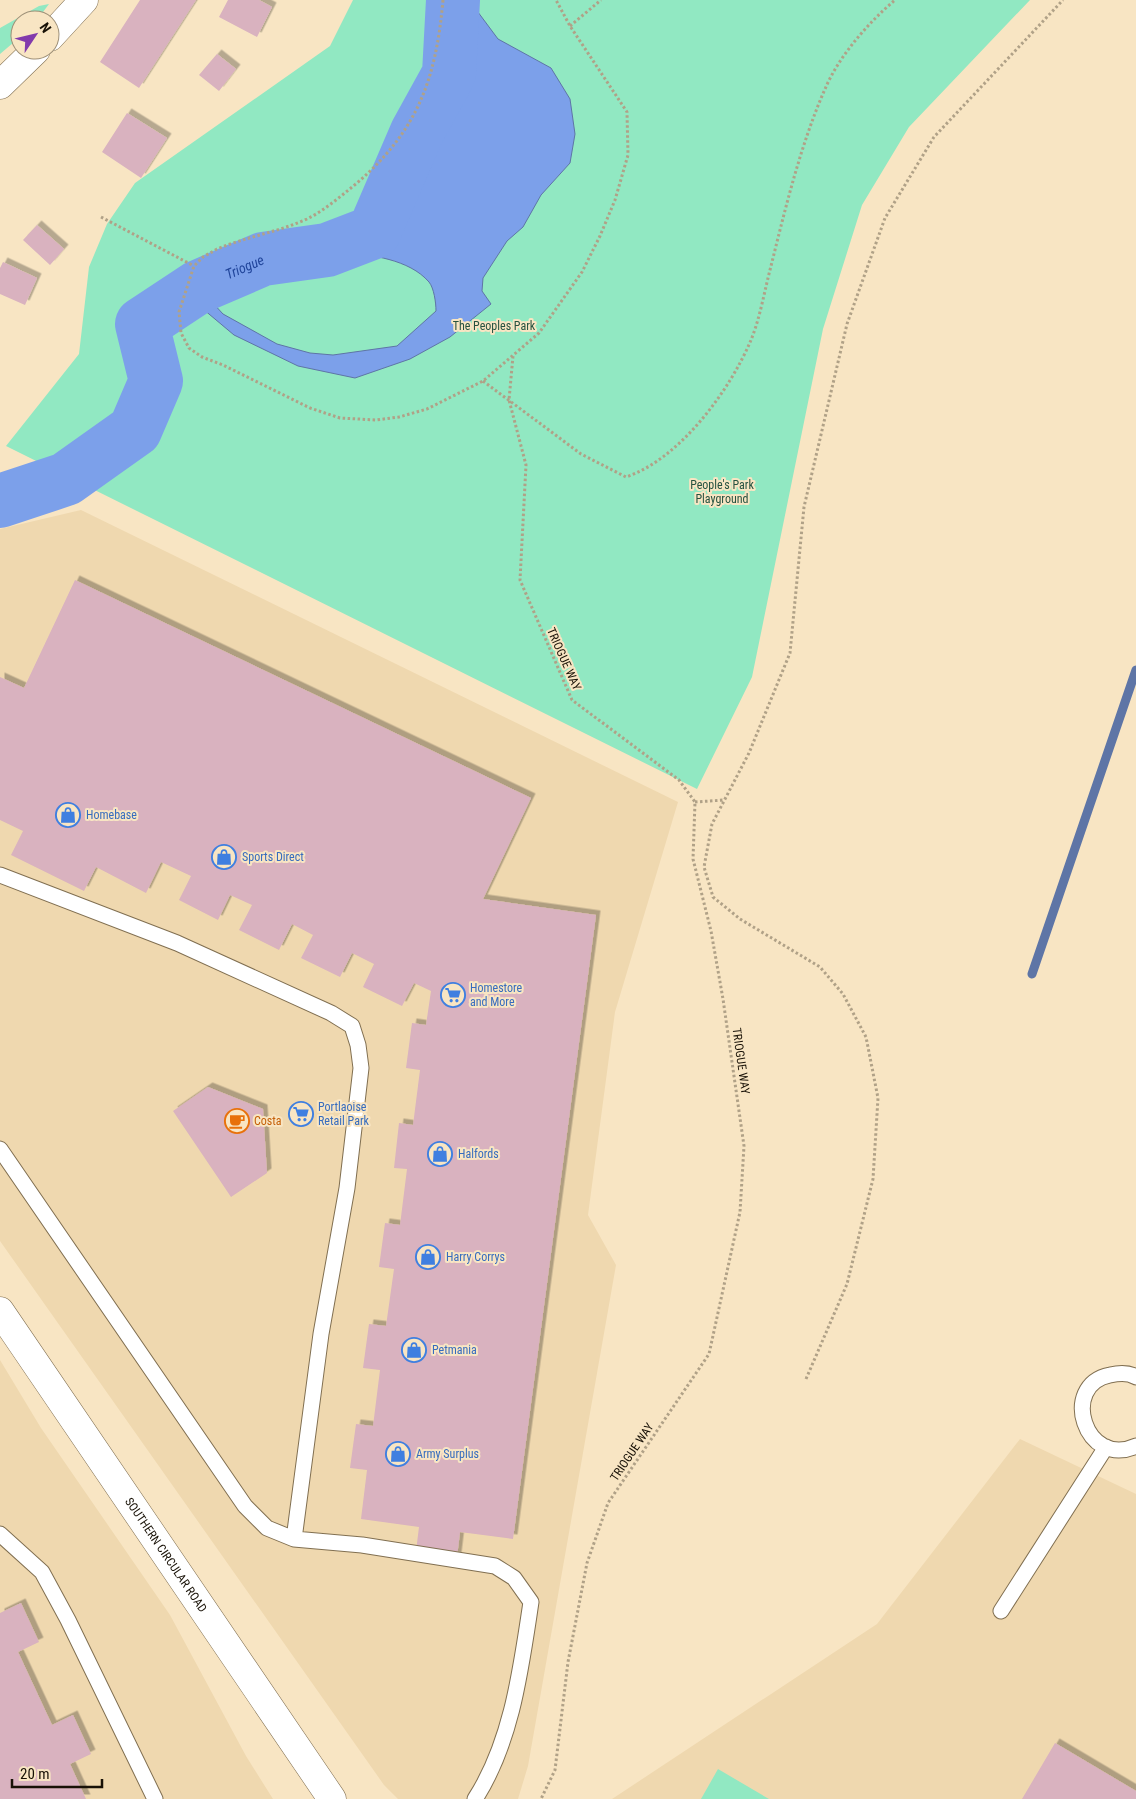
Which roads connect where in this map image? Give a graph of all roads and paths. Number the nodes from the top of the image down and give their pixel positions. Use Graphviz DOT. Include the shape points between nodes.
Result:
graph roads {
  1 [pos="84,0"];
  2 [pos="443,0"];
  3 [pos="556,0"];
  4 [pos="601,0"];
  5 [pos="895,0"];
  6 [pos="1063,0"];
  7 [pos="60,26"];
  8 [pos="570,26"];
  9 [pos="26,60"];
  10 [pos="0,85"];
  11 [pos="101,217"];
  12 [pos="194,266"];
  13 [pos="513,356"];
  14 [pos="484,381"];
  15 [pos="509,400"];
  16 [pos="724,800"];
  17 [pos="695,802"];
  18 [pos="0,875"];
  19 [pos="0,1149"];
  20 [pos="0,1311"];
  21 [pos="1136,1377"];
  22 [pos="806,1379"];
  23 [pos="1136,1446"];
  24 [pos="1106,1447"];
  25 [pos="0,1534"];
  26 [pos="294,1539"];
  27 [pos="1001,1611"];
  28 [pos="154,1799"];
  29 [pos="332,1799"];
  30 [pos="475,1799"];
  31 [pos="541,1799"];
  1 -- 7 [label="main road"];
  2 -- 12 [label="path" via="439,47 415,116 369,173 340,198 308,218 217,249"];
  3 -- 8 [label="path"];
  4 -- 8 [label="path"];
  5 -- 15 [label="path" via="846,55 825,88 802,155 751,340 720,394 674,448 626,477 581,454"];
  6 -- 16 [label="path" via="934,137 885,218 847,324 804,508 790,653 749,753"];
  8 -- 13 [label="path" via="627,112 628,155 611,209 582,272 539,333"];
  9 -- 10 [label="main road"];
  11 -- 12 [label="path"];
  12 -- 14 [label="path" via="178,312 189,348 310,408 340,418 376,420 399,417 426,409"];
  13 -- 14 [label="path"];
  13 -- 15 [label="path, TRIOGUE WAY"];
  14 -- 15 [label="path"];
  15 -- 17 [label="path, TRIOGUE WAY" via="526,465 520,580 572,700 679,780"];
  16 -- 17 [label="path"];
  16 -- 22 [label="path" via="712,824 704,867 712,897 740,919 820,968 843,994 866,1036 878,1098 873,1180 861,1233 847,1284"];
  17 -- 31 [label="path, TRIOGUE WAY" via="693,859 723,999 744,1146 740,1212 709,1354 608,1503 590,1554 568,1662 555,1770"];
  18 -- 26 [label="lane" via="177,943 331,1013 352,1026 361,1068 347,1188 321,1334"];
  19 -- 26 [label="lane" via="245,1506 266,1528"];
  20 -- 29 [label="main road, SOUTHERN CIRCULAR ROAD"];
  21 -- 24 [label="lane" via="1119,1373 1106,1376 1095,1382 1086,1393 1082,1419 1087,1432"];
  23 -- 24 [label="lane" via="1121,1450"];
  24 -- 27 [label="lane"];
  25 -- 28 [label="lane" via="42,1572"];
  26 -- 30 [label="lane" via="362,1545 495,1566 514,1578 531,1602 504,1738 486,1782"];
}
